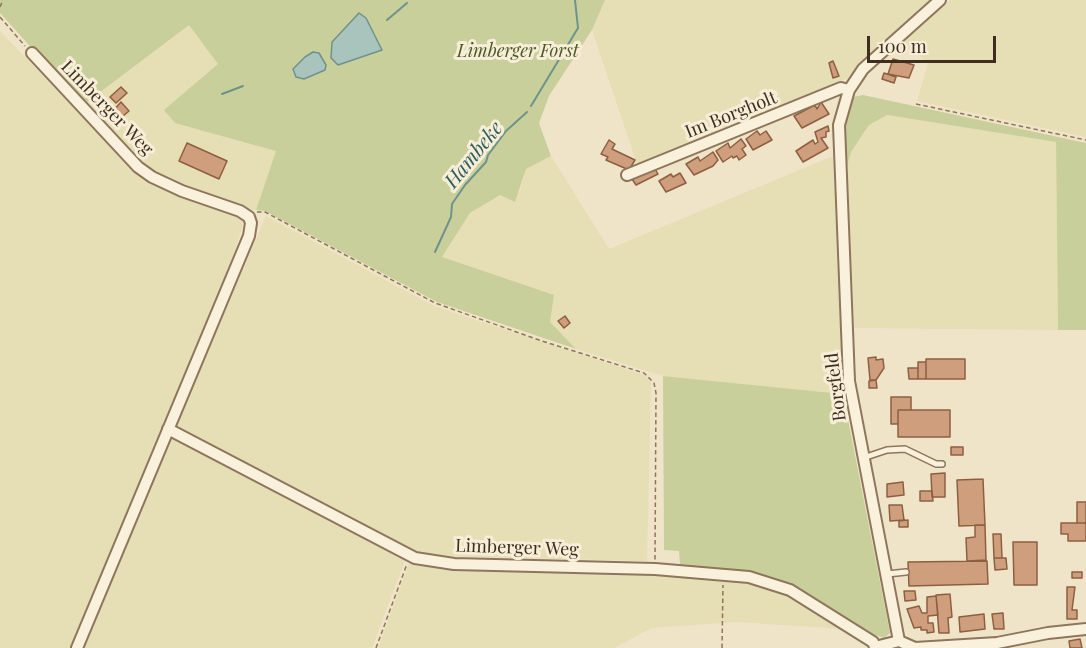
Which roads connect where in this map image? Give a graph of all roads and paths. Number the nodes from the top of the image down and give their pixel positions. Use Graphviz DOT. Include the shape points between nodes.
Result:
graph roads {
  1 [pos="3,0"];
  2 [pos="940,0"];
  3 [pos="0,7"];
  4 [pos="0,17"];
  5 [pos="32,53"];
  6 [pos="849,90"];
  7 [pos="916,104"];
  8 [pos="1086,140"];
  9 [pos="627,175"];
  10 [pos="249,217"];
  11 [pos="168,429"];
  12 [pos="863,458"];
  13 [pos="942,464"];
  14 [pos="410,555"];
  15 [pos="655,569"];
  16 [pos="906,572"];
  17 [pos="886,574"];
  18 [pos="724,575"];
  19 [pos="1086,629"];
  20 [pos="899,641"];
  21 [pos="875,647"];
  22 [pos="952,647"];
  23 [pos="77,648"];
  24 [pos="376,648"];
  25 [pos="722,648"];
  1 -- 3 [label="path"];
  2 -- 6 [label="street, Borgfeld" via="881,51"];
  4 -- 5 [label="path"];
  5 -- 10 [label="street, Limberger Weg" via="138,167 182,191"];
  6 -- 9 [label="street, Im Borgholt" via="841,88"];
  6 -- 12 [label="street, Borgfeld" via="839,125 849,381"];
  7 -- 8 [label="path"];
  10 -- 11 [label="street" via="249,236"];
  10 -- 15 [label="path" via="265,212 435,303 644,373 654,383 656,393"];
  11 -- 14 [label="street, Limberger Weg"];
  11 -- 23 [label="street"];
  12 -- 13 [label="lane" via="905,449"];
  12 -- 17 [label="street, Borgfeld"];
  14 -- 15 [label="street, Limberger Weg" via="454,564"];
  14 -- 24 [label="path"];
  15 -- 18 [label="street, Limberger Weg"];
  16 -- 17 [label="lane"];
  17 -- 20 [label="street, Borgfeld"];
  18 -- 21 [label="street, Limberger Weg" via="749,577 790,590 873,642"];
  18 -- 25 [label="path"];
  19 -- 22 [label="street" via="998,644"];
  20 -- 21 [label="street"];
  20 -- 22 [label="street" via="915,648"];
}
